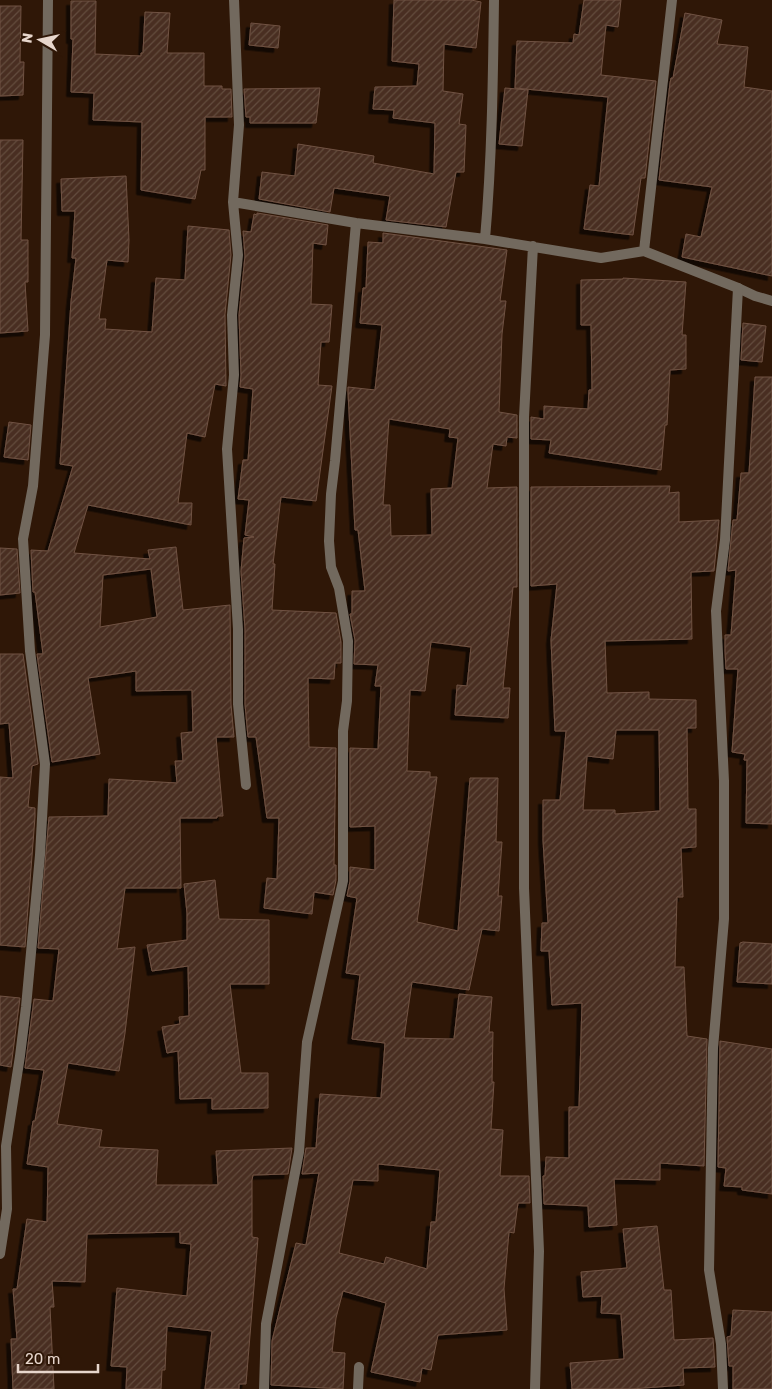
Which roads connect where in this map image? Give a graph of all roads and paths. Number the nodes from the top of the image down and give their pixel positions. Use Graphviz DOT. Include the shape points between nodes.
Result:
graph roads {
  1 [pos="48,0"];
  2 [pos="234,0"];
  3 [pos="494,0"];
  4 [pos="672,0"];
  5 [pos="233,202"];
  6 [pos="356,223"];
  7 [pos="485,239"];
  8 [pos="533,246"];
  9 [pos="644,251"];
  10 [pos="738,288"];
  11 [pos="772,301"];
  12 [pos="246,785"];
  13 [pos="0,1254"];
  14 [pos="359,1367"];
  15 [pos="264,1389"];
  16 [pos="358,1389"];
  17 [pos="535,1389"];
  18 [pos="723,1389"];
  1 -- 13 [label="street" via="46,335 33,486 23,538 30,651 45,764 26,1007 6,1146 7,1209"];
  2 -- 5 [label="street" via="238,124"];
  3 -- 7 [label="street"];
  4 -- 9 [label="street"];
  5 -- 6 [label="street"];
  5 -- 12 [label="street" via="238,255 232,315 234,375 227,449 236,579 238,704"];
  6 -- 7 [label="street"];
  6 -- 15 [label="street" via="329,541 331,567 339,588 348,641 343,732 343,881 307,1042 299,1152 266,1324"];
  7 -- 8 [label="street"];
  8 -- 9 [label="street" via="601,258"];
  8 -- 17 [label="street" via="524,417 524,888 540,1251"];
  9 -- 10 [label="street"];
  10 -- 11 [label="street"];
  10 -- 18 [label="street" via="725,540 716,611 724,781 724,918 713,1048 709,1270 721,1344"];
  14 -- 16 [label="street"];
}
